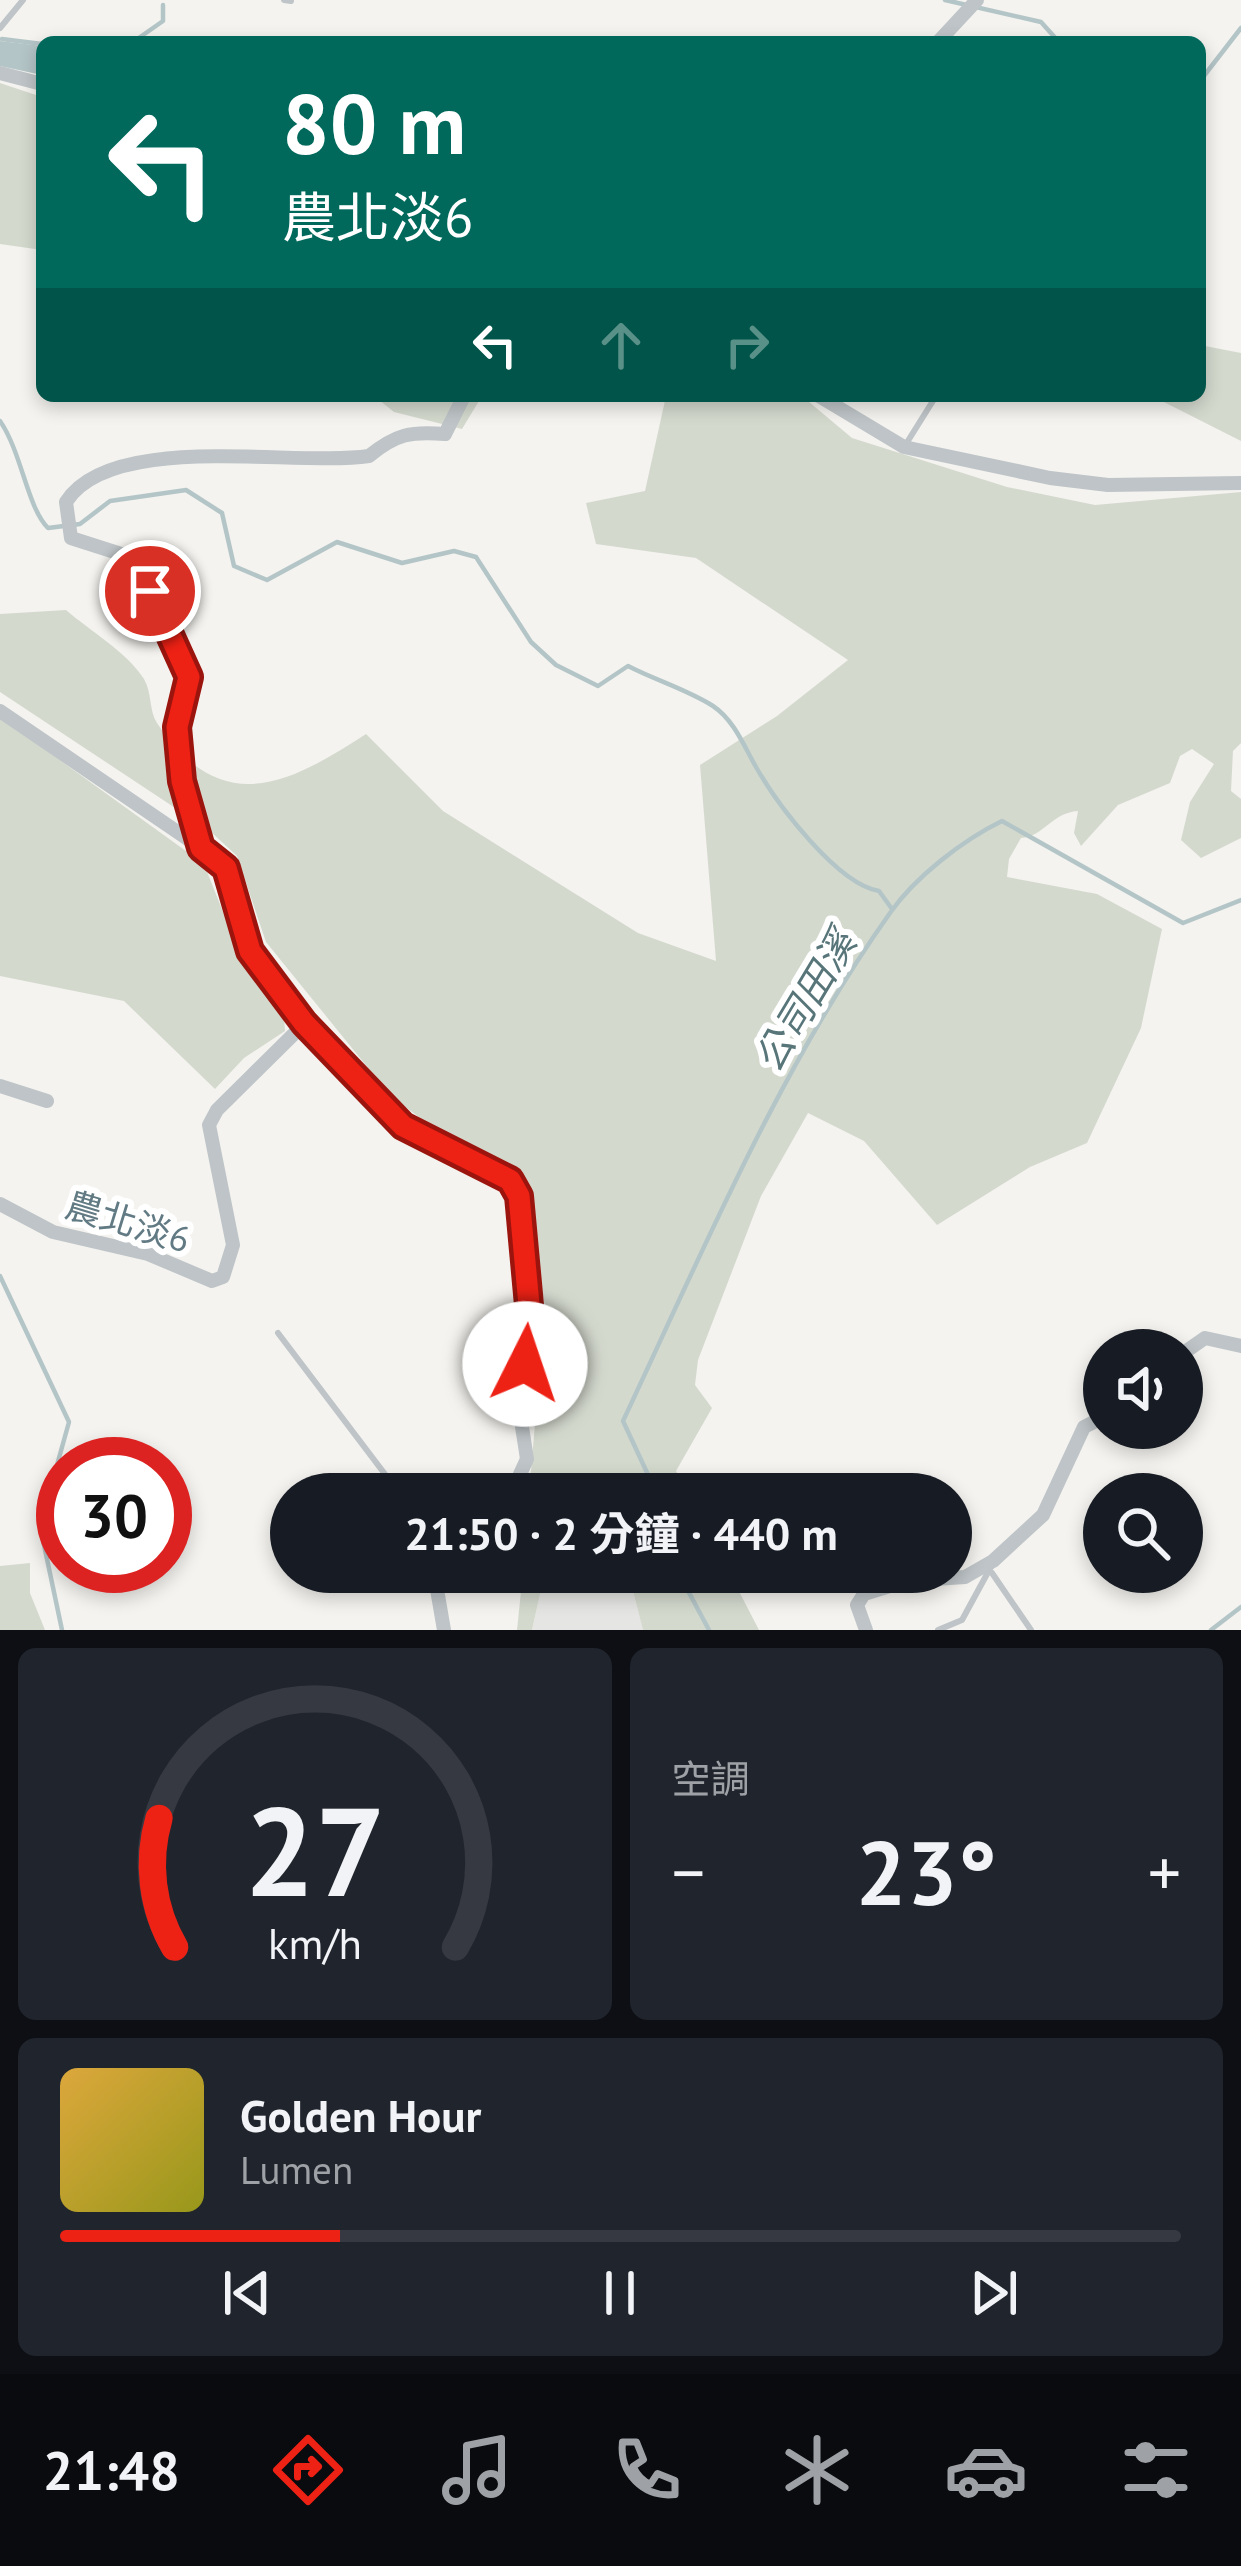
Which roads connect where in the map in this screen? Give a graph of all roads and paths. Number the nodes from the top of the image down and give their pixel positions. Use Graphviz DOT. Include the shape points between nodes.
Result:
graph roads {
  1 [pos="23,0"];
  2 [pos="971,6"];
  3 [pos="0,28"];
  4 [pos="944,36"];
  5 [pos="0,73"];
  6 [pos="36,82"];
  7 [pos="461,402"];
  8 [pos="829,402"];
  9 [pos="932,402"];
  10 [pos="904,447"];
  11 [pos="1241,483"];
  12 [pos="0,711"];
  13 [pos="201,848"];
  14 [pos="304,1023"];
  15 [pos="0,1086"];
  16 [pos="47,1101"];
  17 [pos="0,1204"];
  18 [pos="278,1333"];
  19 [pos="1203,1339"];
  20 [pos="1241,1346"];
  21 [pos="1083,1428"];
  22 [pos="384,1473"];
  23 [pos="521,1473"];
  24 [pos="992,1567"];
  25 [pos="438,1593"];
  26 [pos="444,1630"];
  27 [pos="866,1630"];
  28 [pos="938,1630"];
  29 [pos="1031,1630"];
  1 -- 3 [label="lane"];
  2 -- 4 [label="street"];
  5 -- 6 [label="street"];
  7 -- 13 [label="street" via="445,434 412,431 369,456 158,459 103,472 66,502 76,543 121,554 150,591 189,677 177,727"];
  8 -- 10 [label="street"];
  9 -- 10 [label="lane"];
  10 -- 11 [label="street" via="1108,485"];
  12 -- 13 [label="street"];
  13 -- 14 [label="street" via="226,868 250,951"];
  14 -- 17 [label="street, 農北淡6 / 農北淡6" via="209,1125 233,1245 223,1277 212,1281 148,1254 53,1232"];
  14 -- 23 [label="street" via="403,1126 510,1180 519,1196 531,1327 518,1401 527,1459"];
  15 -- 16 [label="street"];
  18 -- 22 [label="lane"];
  19 -- 20 [label="street"];
  21 -- 24 [label="street" via="1043,1515"];
  24 -- 27 [label="street" via="863,1594 857,1604"];
  24 -- 28 [label="lane" via="962,1620"];
  24 -- 29 [label="lane"];
  25 -- 26 [label="street"];
}
